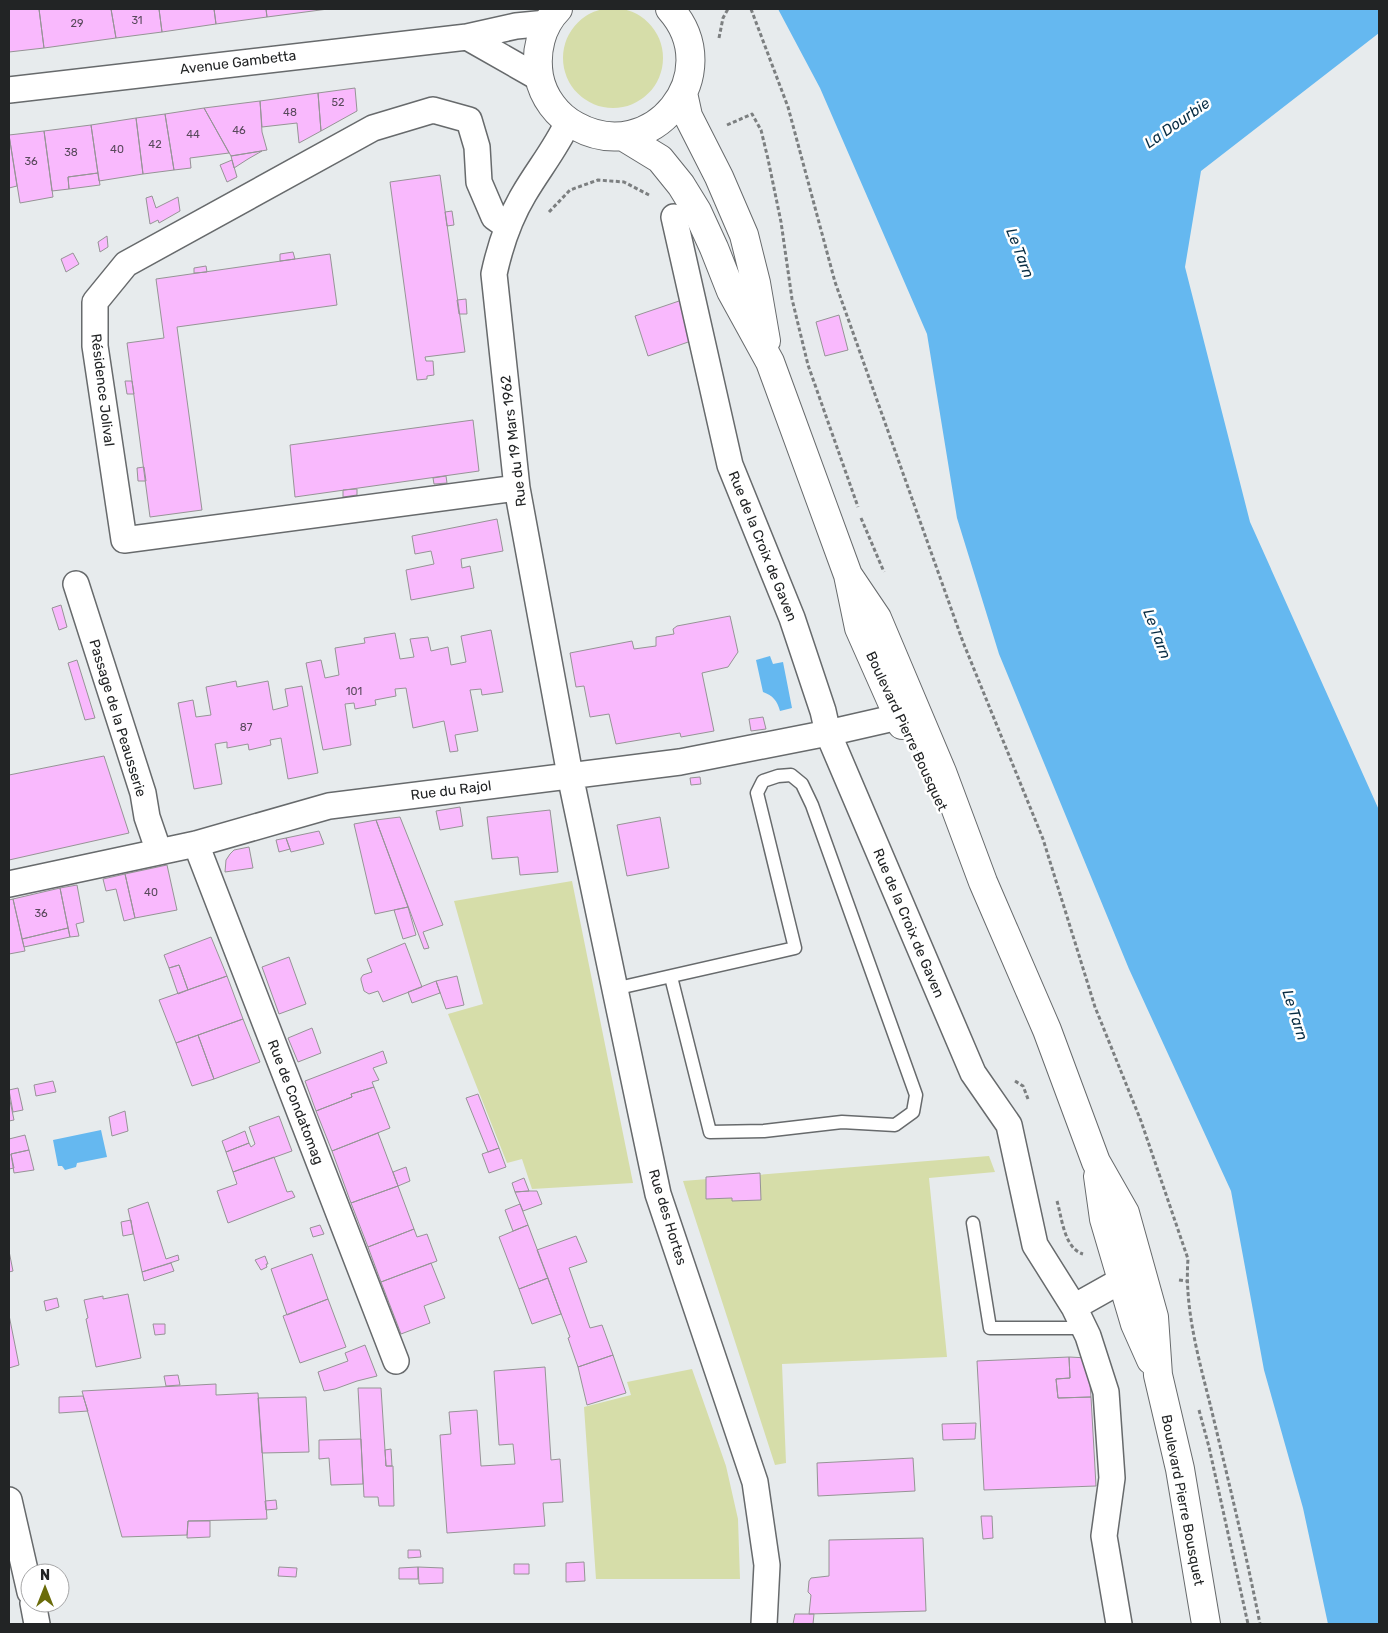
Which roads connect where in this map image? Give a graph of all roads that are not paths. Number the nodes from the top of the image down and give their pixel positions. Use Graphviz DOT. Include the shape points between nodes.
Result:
graph roads {
  1 [pos="670,9"];
  2 [pos="553,16"];
  3 [pos="467,37"];
  4 [pos="539,78"];
  5 [pos="9,90"];
  6 [pos="683,93"];
  7 [pos="568,122"];
  8 [pos="624,136"];
  9 [pos="674,217"];
  10 [pos="508,227"];
  11 [pos="770,362"];
  12 [pos="517,488"];
  13 [pos="848,575"];
  14 [pos="76,584"];
  15 [pos="898,717"];
  16 [pos="828,733"];
  17 [pos="570,775"];
  18 [pos="196,844"];
  19 [pos="159,852"];
  20 [pos="983,882"];
  21 [pos="9,884"];
  22 [pos="671,977"];
  23 [pos="614,989"];
  24 [pos="1096,1162"];
  25 [pos="973,1223"];
  26 [pos="1122,1280"];
  27 [pos="1079,1318"];
  28 [pos="396,1361"];
  29 [pos="1158,1376"];
  30 [pos="9,1500"];
  31 [pos="24,1563"];
  32 [pos="764,1624"];
  33 [pos="1119,1624"];
  34 [pos="1206,1624"];
  1 -- 6 [label="main road" via="682,25 690,52 688,80"];
  2 -- 3 [label="street, Avenue Gambetta"];
  2 -- 4 [label="main road" via="541,36 537,64"];
  3 -- 4 [label="street"];
  3 -- 5 [label="street, Avenue Gambetta"];
  4 -- 7 [label="main road" via="550,103"];
  6 -- 8 [label="main road" via="665,117 652,127"];
  6 -- 11 [label="main road, Boulevard Pierre Bousquet" via="688,116 744,235"];
  7 -- 8 [label="main road" via="604,136"];
  7 -- 10 [label="street, Rue du 19 Mars 1962"];
  8 -- 11 [label="main road, Boulevard Pierre Bousquet" via="660,159 681,185 697,211 731,292"];
  9 -- 16 [label="street, Rue de la Croix de Gaven" via="730,465 792,618"];
  10 -- 12 [label="street, Rue du 19 Mars 1962" via="494,274"];
  10 -- 12 [label="street, Résidence Jolival" via="494,217 479,182 477,147 469,120 433,110 373,128 126,264 95,302 95,346 124,540"];
  11 -- 13 [label="main road, Boulevard Pierre Bousquet"];
  12 -- 17 [label="street, Rue du 19 Mars 1962"];
  13 -- 15 [label="main road, Boulevard Pierre Bousquet" via="859,628"];
  13 -- 20 [label="main road, Boulevard Pierre Bousquet" via="876,618 942,772"];
  14 -- 19 [label="street, Passage de la Peausserie"];
  15 -- 16 [label="street, Rue du Rajol"];
  15 -- 20 [label="main road, Boulevard Pierre Bousquet"];
  16 -- 17 [label="street, Rue du Rajol" via="680,762"];
  16 -- 27 [label="street, Rue de la Croix de Gaven" via="973,1073 1009,1125 1035,1245"];
  17 -- 18 [label="street, Rue du Rajol" via="329,806"];
  17 -- 23 [label="street, Rue des Hortes"];
  18 -- 19 [label="street, Rue du Rajol"];
  18 -- 28 [label="street, Rue de Condatomag"];
  19 -- 21 [label="street, Rue du Rajol"];
  20 -- 24 [label="main road, Boulevard Pierre Bousquet" via="1047,1030"];
  22 -- 22 [label="lane" via="795,948 757,793 763,781 791,775 802,784 812,805 916,1095 913,1112 894,1125 842,1122 764,1131 710,1132"];
  22 -- 23 [label="lane"];
  23 -- 32 [label="street, Rue des Hortes" via="658,1194 755,1482 767,1565"];
  24 -- 26 [label="main road, Boulevard Pierre Bousquet" via="1104,1219"];
  24 -- 29 [label="main road, Boulevard Pierre Bousquet" via="1125,1213 1154,1317"];
  25 -- 27 [label="lane" via="990,1328"];
  26 -- 27 [label="street"];
  26 -- 29 [label="main road, Boulevard Pierre Bousquet" via="1135,1324"];
  27 -- 33 [label="street, Rue de la Croix de Gaven" via="1106,1392 1112,1478 1104,1536"];
  29 -- 34 [label="main road, Boulevard Pierre Bousquet" via="1180,1468"];
  30 -- 31 [label="street"];
}
